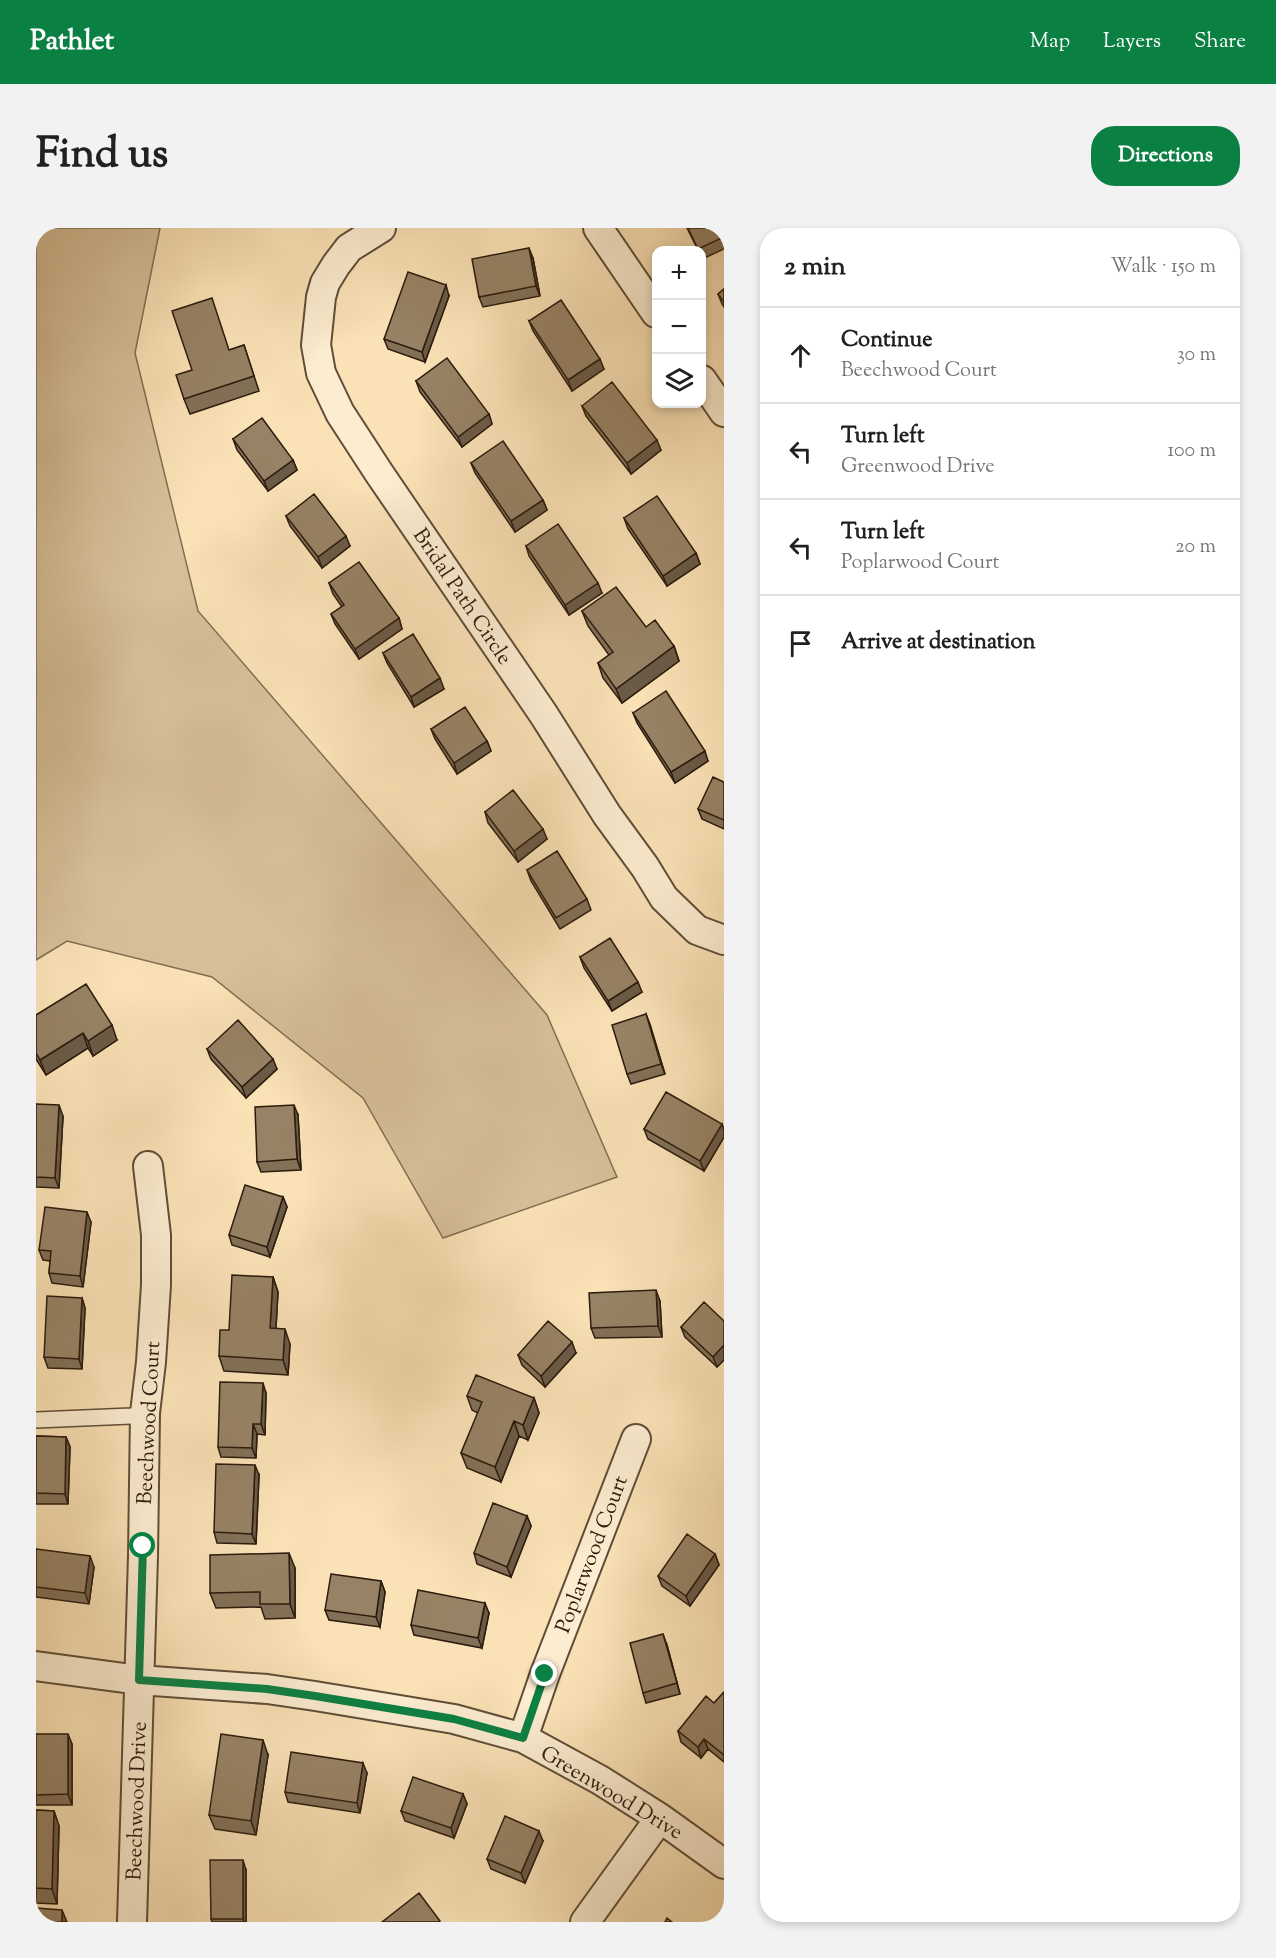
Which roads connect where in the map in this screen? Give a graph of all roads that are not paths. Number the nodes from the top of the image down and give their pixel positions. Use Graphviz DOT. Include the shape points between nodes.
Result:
graph roads {
  1 [pos="381,228"];
  2 [pos="598,228"];
  3 [pos="652,307"];
  4 [pos="706,386"];
  5 [pos="724,412"];
  6 [pos="724,941"];
  7 [pos="148,1166"];
  8 [pos="145,1413"];
  9 [pos="36,1420"];
  10 [pos="636,1439"];
  11 [pos="36,1666"];
  12 [pos="139,1680"];
  13 [pos="523,1738"];
  14 [pos="660,1818"];
  15 [pos="724,1864"];
  16 [pos="132,1922"];
  17 [pos="585,1922"];
  1 -- 6 [label="street, Bridal Path Circle" via="349,248 321,297 316,345 321,373 340,413 664,898 697,930"];
  2 -- 3 [label="street"];
  4 -- 5 [label="street"];
  7 -- 8 [label="street, Beechwood Court" via="156,1235 156,1285"];
  8 -- 9 [label="lane"];
  8 -- 12 [label="street, Beechwood Court"];
  10 -- 13 [label="street, Poplarwood Court"];
  11 -- 12 [label="street, Greenwood Drive"];
  12 -- 13 [label="street, Greenwood Drive" via="315,1696 454,1719"];
  12 -- 16 [label="street, Beechwood Drive"];
  13 -- 14 [label="street, Greenwood Drive"];
  14 -- 15 [label="street, Greenwood Drive"];
  14 -- 17 [label="street"];
}
